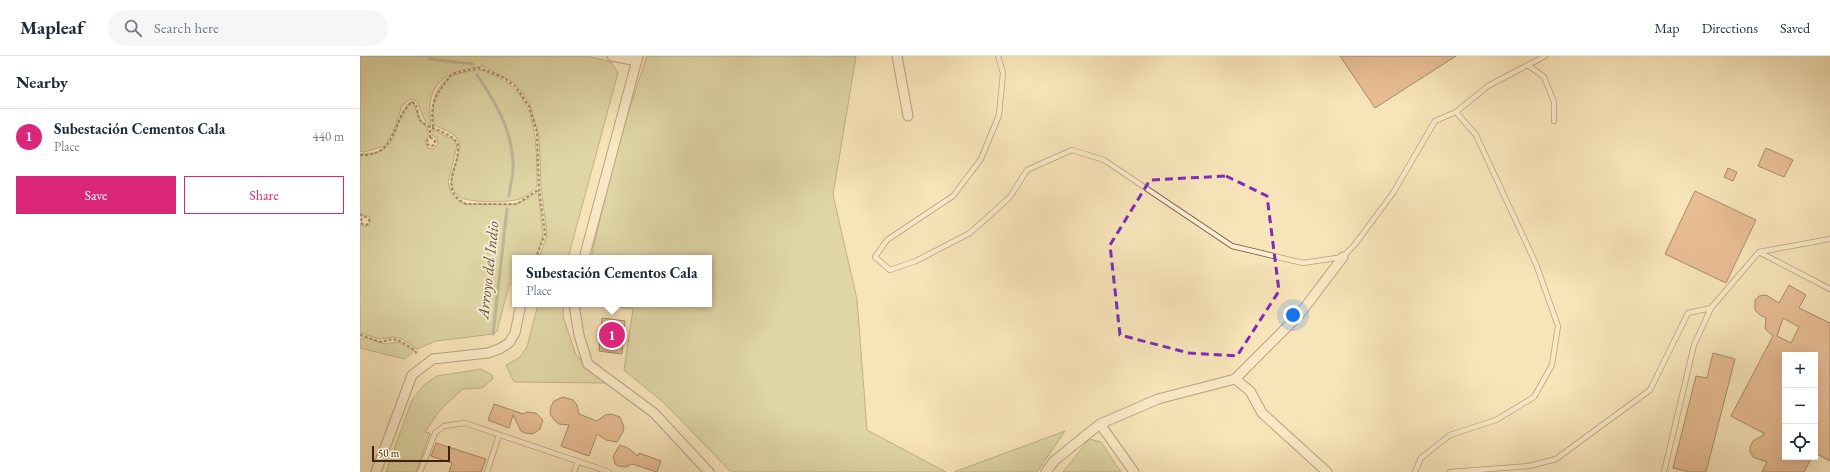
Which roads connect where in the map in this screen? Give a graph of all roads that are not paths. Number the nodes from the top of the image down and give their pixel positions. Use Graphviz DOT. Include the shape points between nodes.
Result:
graph roads {
  1 [pos="612,56"];
  2 [pos="897,56"];
  3 [pos="998,56"];
  4 [pos="1545,56"];
  5 [pos="637,59"];
  6 [pos="1528,65"];
  7 [pos="1456,112"];
  8 [pos="908,116"];
  9 [pos="1554,121"];
  10 [pos="1830,238"];
  11 [pos="1759,252"];
  12 [pos="585,255"];
  13 [pos="1343,257"];
  14 [pos="1830,289"];
  15 [pos="520,307"];
  16 [pos="574,307"];
  17 [pos="1711,308"];
  18 [pos="1235,379"];
  19 [pos="1100,424"];
  20 [pos="499,435"];
  21 [pos="578,461"];
  22 [pos="376,472"];
  23 [pos="420,472"];
  24 [pos="487,472"];
  25 [pos="574,472"];
  26 [pos="609,472"];
  27 [pos="709,472"];
  28 [pos="1046,472"];
  29 [pos="1134,472"];
  30 [pos="1327,472"];
  31 [pos="1415,472"];
  32 [pos="1450,472"];
  33 [pos="1664,472"];
  1 -- 5 [label="street"];
  2 -- 8 [label="street"];
  3 -- 13 [label="lane" via="1003,73 998,116 981,159 952,196 887,240 875,256 890,270 916,261 970,233 1010,197 1028,170 1072,150 1104,160 1232,246 1303,263"];
  4 -- 6 [label="lane"];
  5 -- 12 [label="street"];
  6 -- 7 [label="lane" via="1488,86"];
  6 -- 9 [label="lane" via="1544,77 1554,102"];
  7 -- 13 [label="lane" via="1436,121 1393,193"];
  7 -- 31 [label="lane" via="1476,135 1536,264 1558,326 1552,365 1534,397 1496,420 1450,434 1421,458"];
  10 -- 11 [label="lane"];
  11 -- 14 [label="lane"];
  11 -- 17 [label="lane"];
  13 -- 18 [label="street" via="1299,315"];
  15 -- 22 [label="street" via="515,334 509,343 488,353 433,359 412,375"];
  16 -- 27 [label="street" via="578,334 588,364 654,413"];
  17 -- 32 [label="lane" via="1688,313 1650,390 1556,459 1529,466"];
  17 -- 33 [label="lane" via="1694,346"];
  18 -- 19 [label="street" via="1158,399"];
  18 -- 30 [label="street" via="1250,391 1262,413"];
  19 -- 28 [label="street" via="1054,461"];
  19 -- 29 [label="street"];
  20 -- 21 [label="lane"];
  20 -- 23 [label="lane" via="465,423 444,426 435,433"];
  20 -- 24 [label="lane"];
  21 -- 25 [label="lane"];
  21 -- 26 [label="lane"];
}
